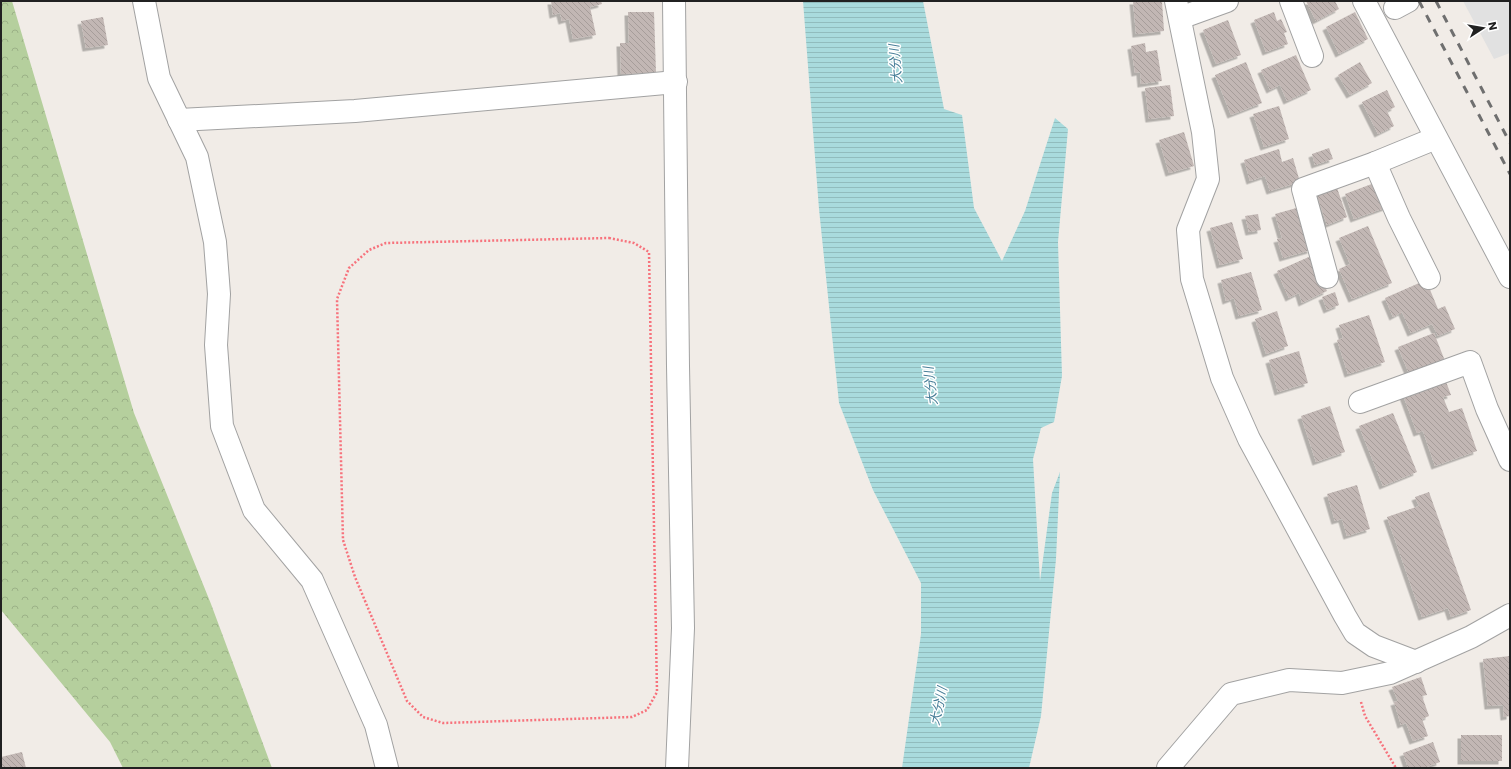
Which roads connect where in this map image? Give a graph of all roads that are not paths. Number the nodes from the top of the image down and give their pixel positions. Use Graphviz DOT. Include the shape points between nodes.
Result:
graph roads {
  1 [pos="144,1"];
  2 [pos="674,1"];
  3 [pos="1227,1"];
  4 [pos="1291,1"];
  5 [pos="1364,1"];
  6 [pos="1178,9"];
  7 [pos="1312,56"];
  8 [pos="676,82"];
  9 [pos="179,120"];
  10 [pos="1436,138"];
  11 [pos="1375,163"];
  12 [pos="1327,277"];
  13 [pos="1510,277"];
  14 [pos="1430,278"];
  15 [pos="1360,402"];
  16 [pos="1510,460"];
  17 [pos="1510,615"];
  18 [pos="1416,662"];
  19 [pos="387,768"];
  20 [pos="677,768"];
  21 [pos="1168,768"];
  1 -- 9 [label="street" via="160,78"];
  2 -- 8 [label="street"];
  3 -- 6 [label="street"];
  4 -- 7 [label="street"];
  5 -- 10 [label="street"];
  6 -- 18 [label="street" via="1203,132 1208,179 1188,230 1192,279 1222,378 1249,439 1355,633 1374,646"];
  8 -- 9 [label="street" via="355,111"];
  8 -- 20 [label="street" via="683,628"];
  9 -- 19 [label="street" via="197,157 215,242 219,294 216,345 222,426 254,510 312,580 376,725"];
  10 -- 11 [label="street"];
  10 -- 13 [label="street"];
  11 -- 12 [label="street" via="1303,189"];
  11 -- 14 [label="street" via="1399,218"];
  15 -- 16 [label="street" via="1470,362"];
  17 -- 18 [label="street" via="1471,637"];
  18 -- 21 [label="street" via="1390,673 1342,683 1290,680 1231,694"];
}
